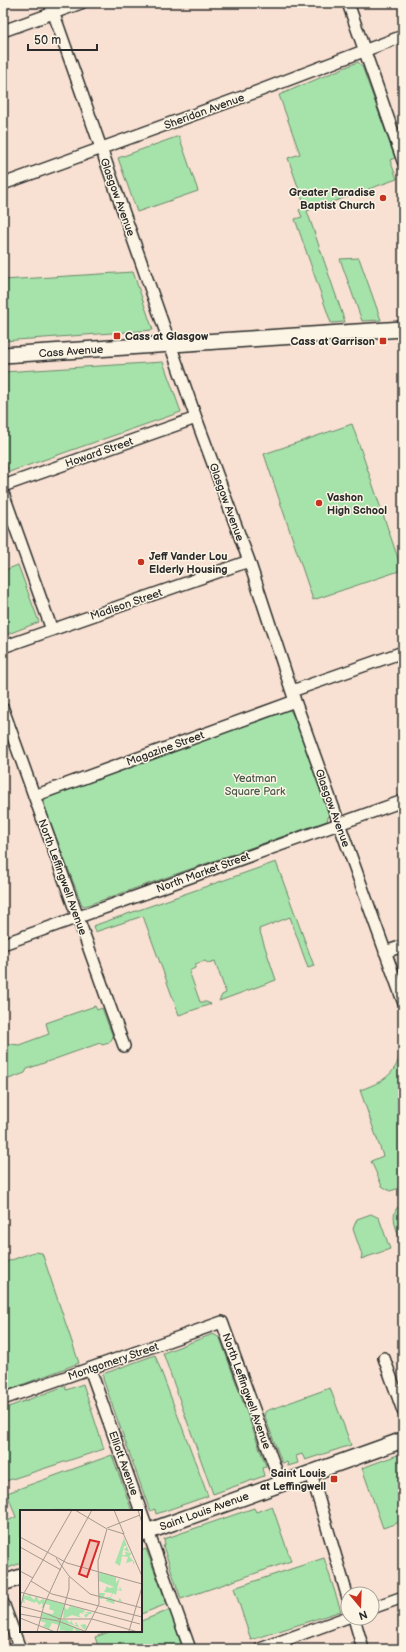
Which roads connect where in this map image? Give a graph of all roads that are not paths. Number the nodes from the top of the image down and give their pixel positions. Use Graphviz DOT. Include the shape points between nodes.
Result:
graph roads {
  1 [pos="81,3"];
  2 [pos="348,3"];
  3 [pos="52,8"];
  4 [pos="3,31"];
  5 [pos="403,36"];
  6 [pos="364,49"];
  7 [pos="101,149"];
  8 [pos="403,161"];
  9 [pos="3,184"];
  10 [pos="403,329"];
  11 [pos="170,344"];
  12 [pos="3,355"];
  13 [pos="196,418"];
  14 [pos="3,486"];
  15 [pos="3,494"];
  16 [pos="249,561"];
  17 [pos="52,630"];
  18 [pos="3,647"];
  19 [pos="403,652"];
  20 [pos="294,696"];
  21 [pos="3,709"];
  22 [pos="34,796"];
  23 [pos="403,801"];
  24 [pos="339,824"];
  25 [pos="78,917"];
  26 [pos="3,944"];
  27 [pos="403,946"];
  28 [pos="385,952"];
  29 [pos="403,1001"];
  30 [pos="124,1046"];
  31 [pos="222,1322"];
  32 [pos="384,1358"];
  33 [pos="90,1369"];
  34 [pos="3,1399"];
  35 [pos="403,1411"];
  36 [pos="403,1440"];
  37 [pos="311,1473"];
  38 [pos="281,1484"];
  39 [pos="137,1510"];
  40 [pos="145,1533"];
  41 [pos="20,1577"];
  42 [pos="3,1583"];
  43 [pos="344,1586"];
  44 [pos="403,1597"];
  45 [pos="3,1603"];
  46 [pos="380,1605"];
  47 [pos="340,1620"];
  48 [pos="356,1626"];
  49 [pos="20,1649"];
  50 [pos="190,1649"];
  51 [pos="260,1649"];
  52 [pos="363,1649"];
  1 -- 3 [label="street"];
  2 -- 6 [label="street"];
  3 -- 4 [label="street"];
  3 -- 7 [label="street, Glasgow Avenue"];
  5 -- 6 [label="street, Sheridan Avenue"];
  6 -- 7 [label="street, Sheridan Avenue"];
  6 -- 8 [label="street"];
  7 -- 9 [label="street, Sheridan Avenue"];
  7 -- 11 [label="street, Glasgow Avenue"];
  10 -- 11 [label="main road, Cass Avenue"];
  11 -- 12 [label="main road, Cass Avenue"];
  11 -- 13 [label="street, Glasgow Avenue"];
  13 -- 14 [label="street, Howard Street"];
  13 -- 16 [label="street, Glasgow Avenue"];
  15 -- 17 [label="street"];
  16 -- 17 [label="street, Madison Street"];
  16 -- 20 [label="street, Glasgow Avenue"];
  17 -- 18 [label="street, Madison Street"];
  19 -- 20 [label="street, Magazine Street"];
  20 -- 22 [label="street, Magazine Street"];
  20 -- 24 [label="street, Glasgow Avenue"];
  21 -- 22 [label="street, North Leffingwell Avenue"];
  22 -- 25 [label="street, North Leffingwell Avenue"];
  23 -- 24 [label="street, North Market Street"];
  24 -- 25 [label="street, North Market Street"];
  24 -- 28 [label="street, Glasgow Avenue"];
  25 -- 26 [label="street, North Market Street"];
  25 -- 30 [label="street, North Leffingwell Avenue"];
  27 -- 28 [label="street"];
  28 -- 29 [label="street, Glasgow Avenue"];
  31 -- 33 [label="street, Montgomery Street"];
  31 -- 38 [label="street, North Leffingwell Avenue"];
  32 -- 35 [label="street"];
  33 -- 34 [label="street, Montgomery Street"];
  33 -- 39 [label="street, Elliott Avenue"];
  36 -- 37 [label="main road, Saint Louis Avenue"];
  37 -- 38 [label="main road, Saint Louis Avenue"];
  37 -- 43 [label="street"];
  38 -- 40 [label="main road, Saint Louis Avenue"];
  40 -- 50 [label="street, Elliott Avenue"];
  41 -- 42 [label="main road"];
  44 -- 46 [label="street"];
  45 -- 49 [label="street"];
  47 -- 51 [label="street"];
  48 -- 52 [label="street"];
}
